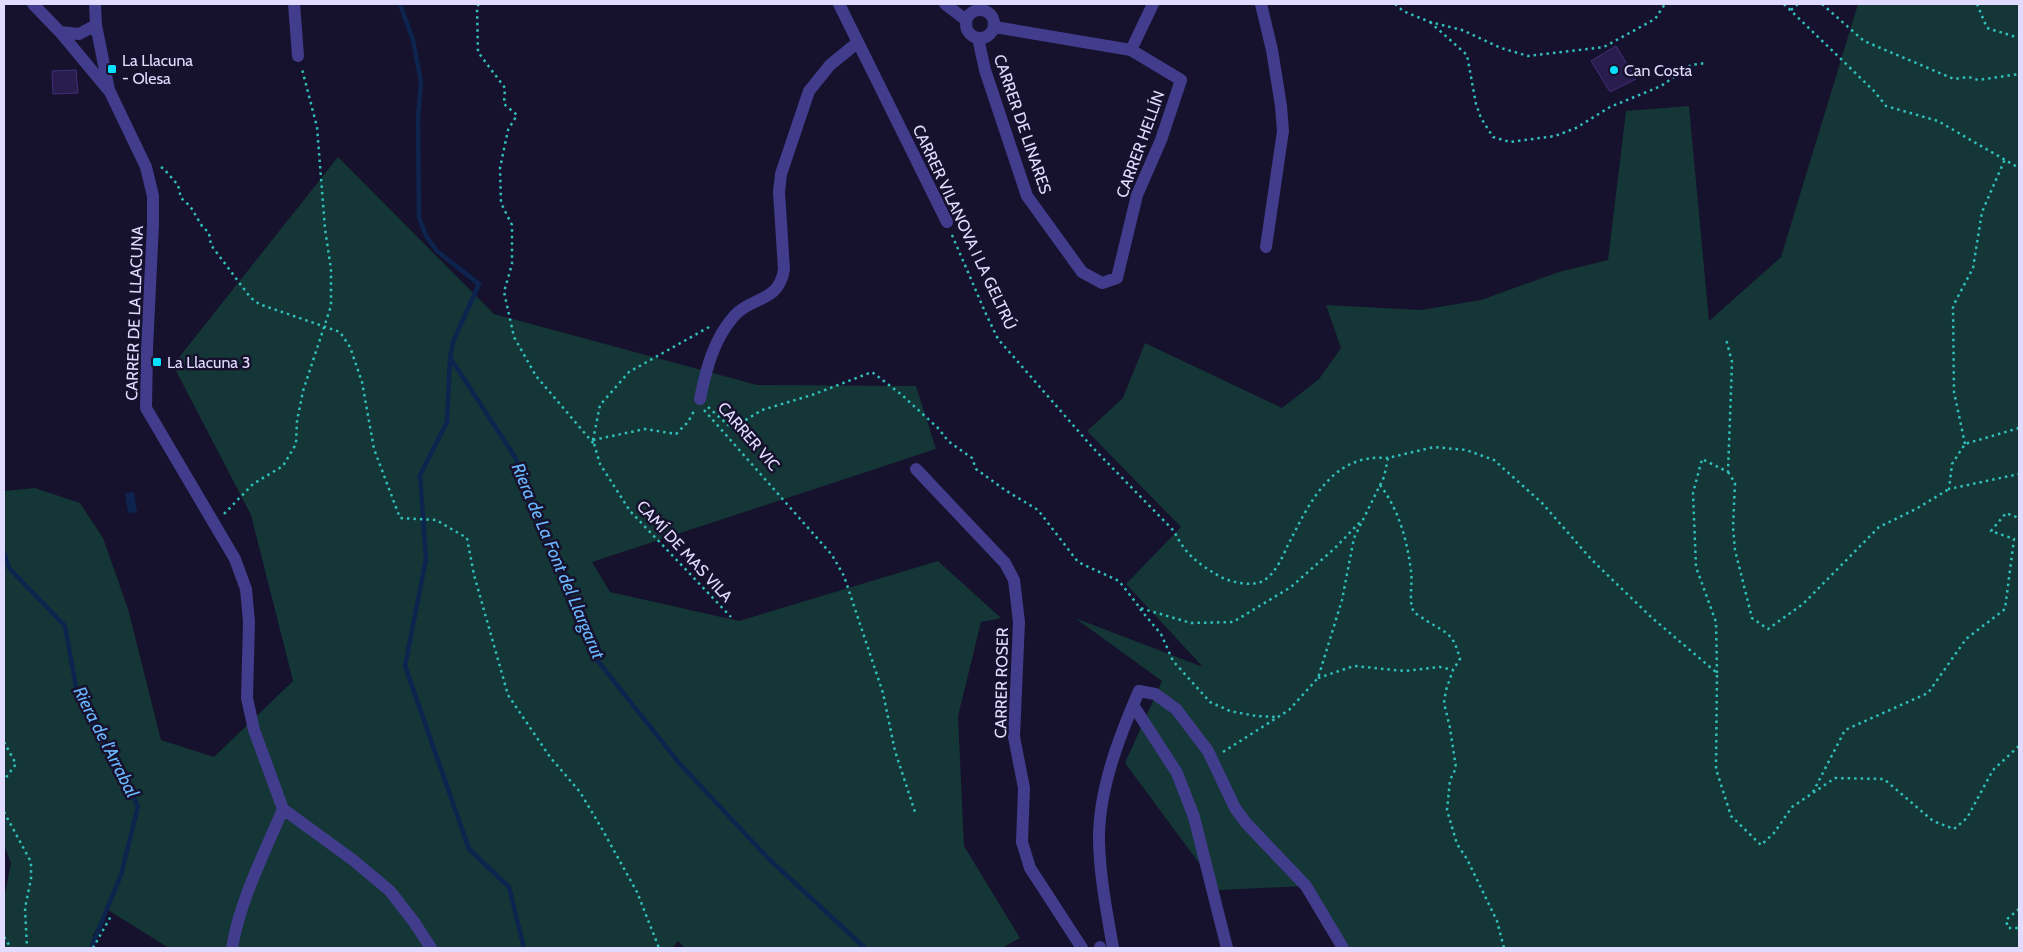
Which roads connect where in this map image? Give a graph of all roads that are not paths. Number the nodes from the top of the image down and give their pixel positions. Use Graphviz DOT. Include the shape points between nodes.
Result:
graph roads {
  1 [pos="33,4"];
  2 [pos="95,4"];
  3 [pos="294,4"];
  4 [pos="839,4"];
  5 [pos="945,4"];
  6 [pos="1152,4"];
  7 [pos="1261,4"];
  8 [pos="984,7"];
  9 [pos="966,20"];
  10 [pos="96,25"];
  11 [pos="995,27"];
  12 [pos="60,32"];
  13 [pos="978,38"];
  14 [pos="857,44"];
  15 [pos="1130,50"];
  16 [pos="298,56"];
  17 [pos="110,92"];
  18 [pos="947,222"];
  19 [pos="1266,247"];
  20 [pos="1102,283"];
  21 [pos="700,399"];
  22 [pos="916,469"];
  23 [pos="1133,705"];
  24 [pos="283,809"];
  25 [pos="232,948"];
  26 [pos="431,948"];
  27 [pos="1082,948"];
  28 [pos="1113,948"];
  29 [pos="1227,948"];
  30 [pos="1343,948"];
  1 -- 12 [label="street, CARRER DE LA LLACUNA"];
  2 -- 10 [label="street"];
  3 -- 16 [label="street"];
  4 -- 14 [label="street, CARRER VILANOVA I LA GELTRÚ"];
  5 -- 9 [label="street"];
  6 -- 15 [label="street"];
  7 -- 19 [label="street" via="1272,50 1283,131"];
  8 -- 9 [label="street" via="973,11"];
  8 -- 11 [label="street" via="993,16"];
  9 -- 13 [label="street" via="969,33"];
  10 -- 12 [label="street" via="79,34"];
  10 -- 17 [label="street"];
  11 -- 13 [label="street" via="988,36"];
  11 -- 15 [label="street, CARRER HELLÍN"];
  12 -- 17 [label="street, CARRER DE LA LLACUNA"];
  13 -- 20 [label="street, CARRER DE LINARES" via="985,70 1026,196 1082,272"];
  14 -- 18 [label="street, CARRER VILANOVA I LA GELTRÚ"];
  14 -- 21 [label="street, CARRER VIC" via="830,65 809,92 781,174 782,279 771,294 737,313 724,328 708,364"];
  15 -- 20 [label="street, CARRER HELLÍN" via="1181,80 1161,140 1137,195 1117,278"];
  17 -- 24 [label="street, CARRER DE LA LLACUNA" via="143,160 153,196 146,408 235,559 246,589 249,622 247,698 254,730"];
  22 -- 27 [label="street, CARRER ROSER" via="1005,562 1014,580 1019,622 1014,737 1024,788 1022,842 1030,868"];
  23 -- 28 [label="street" via="1119,736 1104,795 1099,840 1104,899"];
  23 -- 29 [label="street" via="1177,773 1194,817"];
  23 -- 30 [label="street" via="1139,691 1155,694 1176,709 1208,751 1241,816 1306,886"];
  24 -- 25 [label="street" via="248,891"];
  24 -- 26 [label="street" via="390,891"];
}
